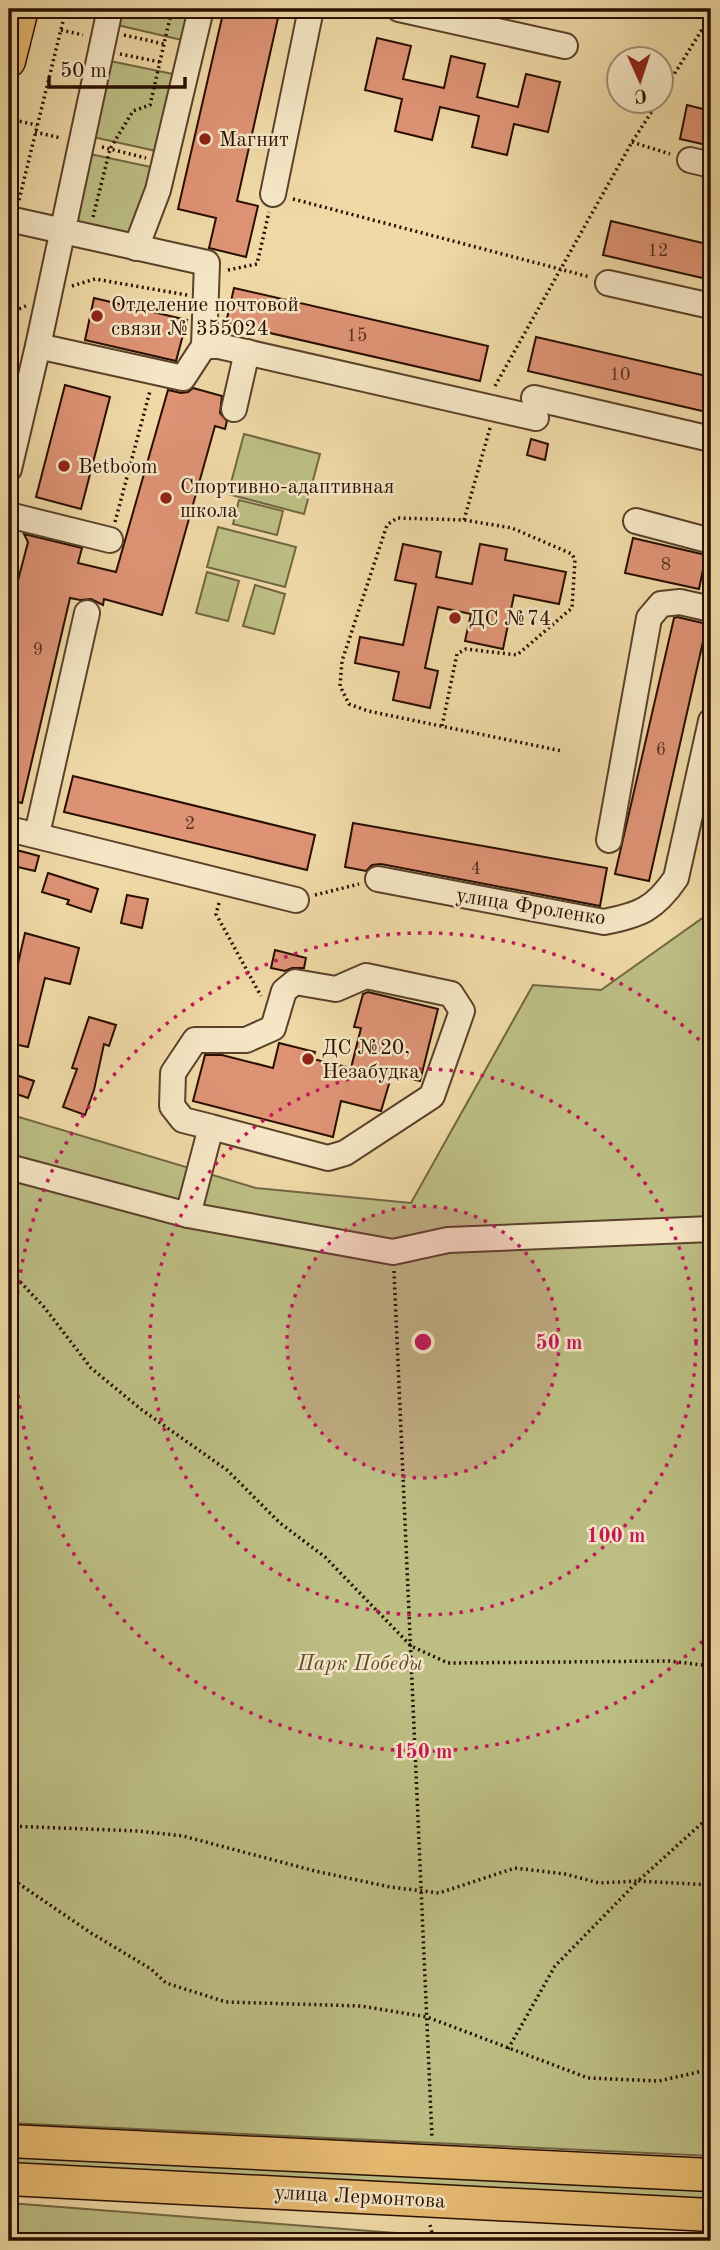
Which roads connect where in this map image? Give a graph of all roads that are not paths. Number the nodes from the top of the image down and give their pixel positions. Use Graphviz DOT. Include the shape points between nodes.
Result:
graph roads {
  1 [pos="22,9"];
  2 [pos="201,9"];
  3 [pos="312,9"];
  4 [pos="399,9"];
  5 [pos="105,30"];
  6 [pos="565,46"];
  7 [pos="9,61"];
  8 [pos="273,194"];
  9 [pos="11,220"];
  10 [pos="62,230"];
  11 [pos="136,248"];
  12 [pos="608,283"];
  13 [pos="711,306"];
  14 [pos="38,346"];
  15 [pos="204,346"];
  16 [pos="247,352"];
  17 [pos="234,409"];
  18 [pos="711,439"];
  19 [pos="9,469"];
  20 [pos="9,515"];
  21 [pos="636,521"];
  22 [pos="110,540"];
  23 [pos="711,541"];
  24 [pos="711,609"];
  25 [pos="87,613"];
  26 [pos="711,721"];
  27 [pos="9,828"];
  28 [pos="37,834"];
  29 [pos="610,840"];
  30 [pos="378,879"];
  31 [pos="296,900"];
  32 [pos="211,1128"];
  33 [pos="9,1167"];
  34 [pos="188,1215"];
  35 [pos="711,1229"];
  36 [pos="9,2141"];
  37 [pos="711,2175"];
  38 [pos="9,2179"];
  39 [pos="711,2215"];
  1 -- 7 [label="main road"];
  2 -- 11 [label="street" via="158,190"];
  3 -- 8 [label="street"];
  4 -- 6 [label="street"];
  5 -- 10 [label="street"];
  9 -- 10 [label="street"];
  10 -- 11 [label="street"];
  10 -- 14 [label="street"];
  11 -- 15 [label="street" via="208,263"];
  12 -- 13 [label="street"];
  14 -- 15 [label="street" via="183,378"];
  14 -- 19 [label="street"];
  15 -- 16 [label="street"];
  16 -- 17 [label="street"];
  16 -- 18 [label="street" via="489,408 535,408"];
  20 -- 22 [label="street"];
  21 -- 23 [label="street"];
  24 -- 29 [label="street" via="680,602 661,604 649,618"];
  25 -- 28 [label="street"];
  26 -- 30 [label="street, улица Фроленко" via="677,878 663,897 636,916 604,922"];
  27 -- 28 [label="street"];
  28 -- 31 [label="street"];
  32 -- 32 [label="street" via="183,1120 172,1106 173,1073 195,1040 246,1040 273,1028 284,991 295,982 336,989 366,976 451,994 462,1011 432,1096 345,1153 328,1158"];
  32 -- 34 [label="street"];
  33 -- 34 [label="street"];
  34 -- 35 [label="street" via="393,1252 448,1240"];
  36 -- 37 [label="main road, улица Лермонтова"];
  38 -- 39 [label="main road, улица Лермонтова"];
}
